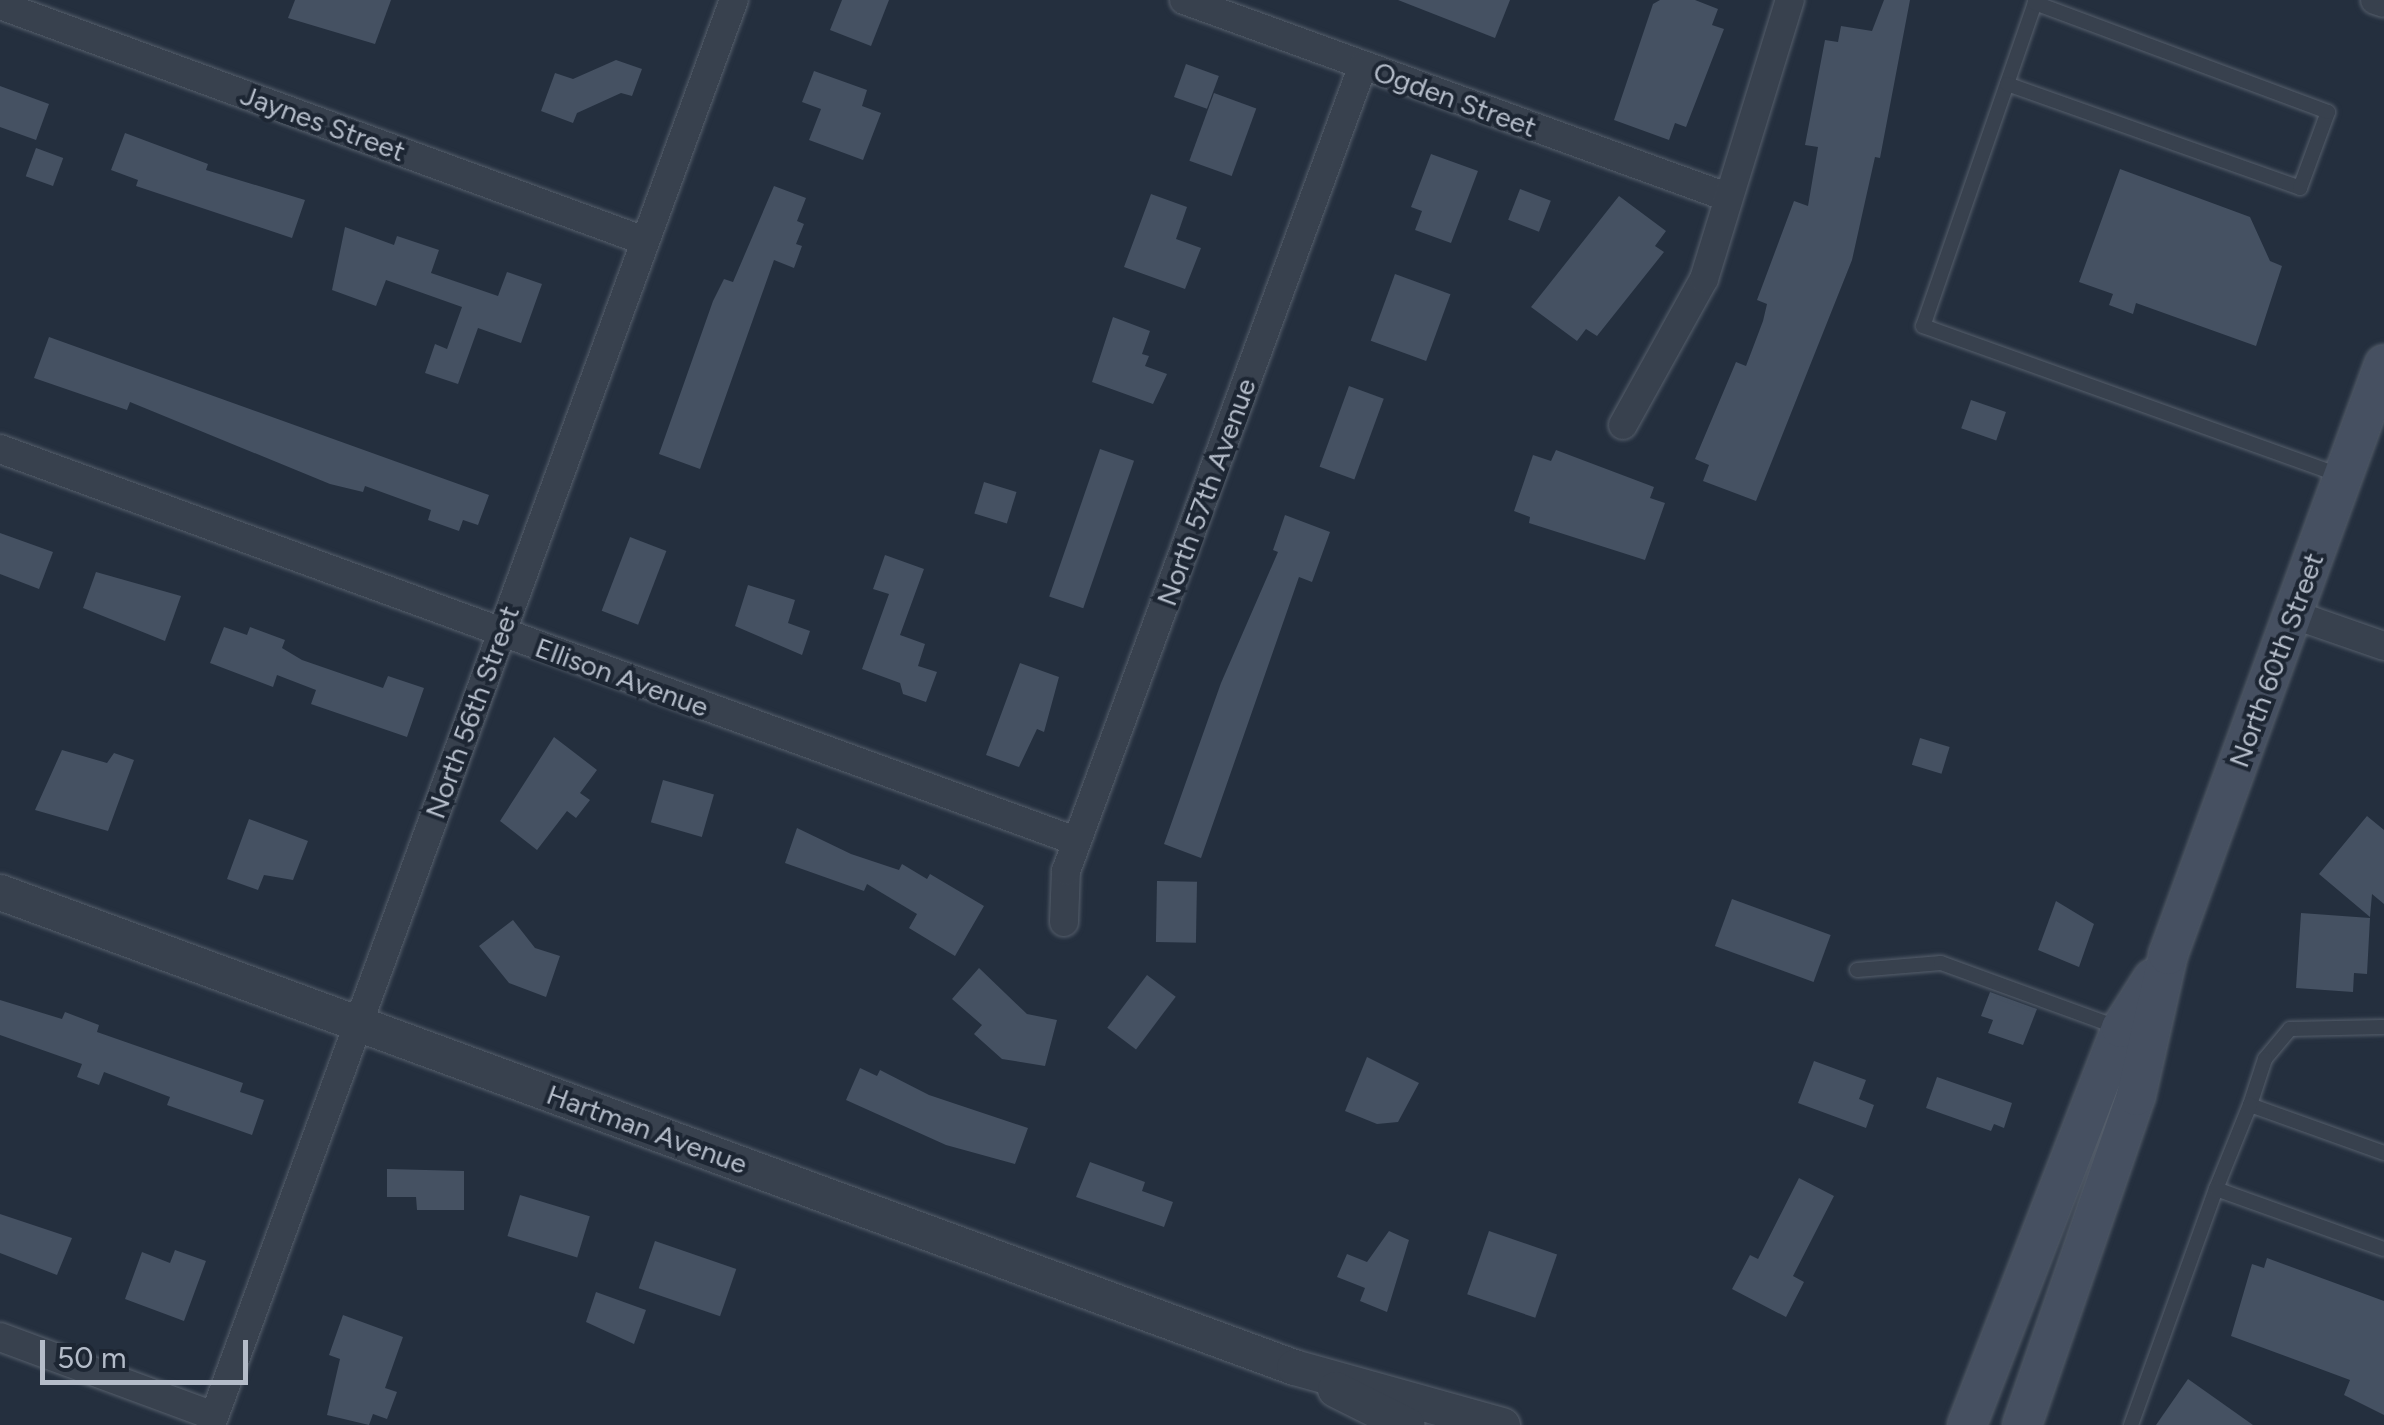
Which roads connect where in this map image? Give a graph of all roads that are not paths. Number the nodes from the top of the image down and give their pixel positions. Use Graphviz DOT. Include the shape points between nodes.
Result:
graph roads {
  1 [pos="734,0"];
  2 [pos="1184,0"];
  3 [pos="1790,0"];
  4 [pos="2374,0"];
  5 [pos="2035,2"];
  6 [pos="2384,4"];
  7 [pos="0,5"];
  8 [pos="1363,65"];
  9 [pos="2007,84"];
  10 [pos="1727,197"];
  11 [pos="645,241"];
  12 [pos="2384,364"];
  13 [pos="1623,425"];
  14 [pos="0,449"];
  15 [pos="2343,477"];
  16 [pos="2292,614"];
  17 [pos="502,633"];
  18 [pos="2384,646"];
  19 [pos="1076,842"];
  20 [pos="0,892"];
  21 [pos="1064,922"];
  22 [pos="2168,955"];
  23 [pos="1857,970"];
  24 [pos="358,1022"];
  25 [pos="2384,1027"];
  26 [pos="2121,1028"];
  27 [pos="2250,1105"];
  28 [pos="2384,1153"];
  29 [pos="2216,1189"];
  30 [pos="2384,1250"];
  31 [pos="0,1337"];
  32 [pos="1294,1367"];
  33 [pos="212,1420"];
  34 [pos="1407,1425"];
  35 [pos="1502,1425"];
  36 [pos="1967,1425"];
  37 [pos="2022,1425"];
  38 [pos="2131,1425"];
  1 -- 11 [label="street, North 56th Street"];
  2 -- 8 [label="street, Ogden Street"];
  3 -- 10 [label="street"];
  4 -- 6 [label="street"];
  5 -- 9 [label="lane"];
  5 -- 9 [label="lane" via="2328,112 2300,188"];
  7 -- 11 [label="street, Jaynes Street"];
  8 -- 10 [label="street, Ogden Street"];
  8 -- 19 [label="street, North 57th Avenue"];
  9 -- 15 [label="lane" via="1923,326"];
  10 -- 13 [label="street" via="1704,279"];
  11 -- 17 [label="street, North 56th Street"];
  12 -- 15 [label="main road, North 60th Street"];
  14 -- 17 [label="street, Ellison Avenue"];
  15 -- 16 [label="main road, North 60th Street"];
  16 -- 18 [label="street"];
  16 -- 22 [label="main road, North 60th Street"];
  17 -- 19 [label="street, Ellison Avenue"];
  17 -- 24 [label="street, North 56th Street"];
  19 -- 21 [label="street, North 57th Avenue" via="1066,870"];
  20 -- 24 [label="street, Hartman Avenue"];
  22 -- 26 [label="main road, North 60th Street"];
  22 -- 37 [label="main road, North 60th Street" via="2136,1096"];
  23 -- 26 [label="lane" via="1941,963"];
  24 -- 32 [label="street, Hartman Avenue"];
  24 -- 33 [label="street, North 56th Street"];
  25 -- 27 [label="lane" via="2290,1029 2265,1059"];
  26 -- 36 [label="main road, North 60th Street"];
  27 -- 28 [label="lane"];
  27 -- 29 [label="lane"];
  29 -- 30 [label="lane"];
  29 -- 38 [label="lane"];
  31 -- 33 [label="street"];
  32 -- 34 [label="street, Hartman Avenue"];
  32 -- 35 [label="street, Hartman Avenue"];
}
